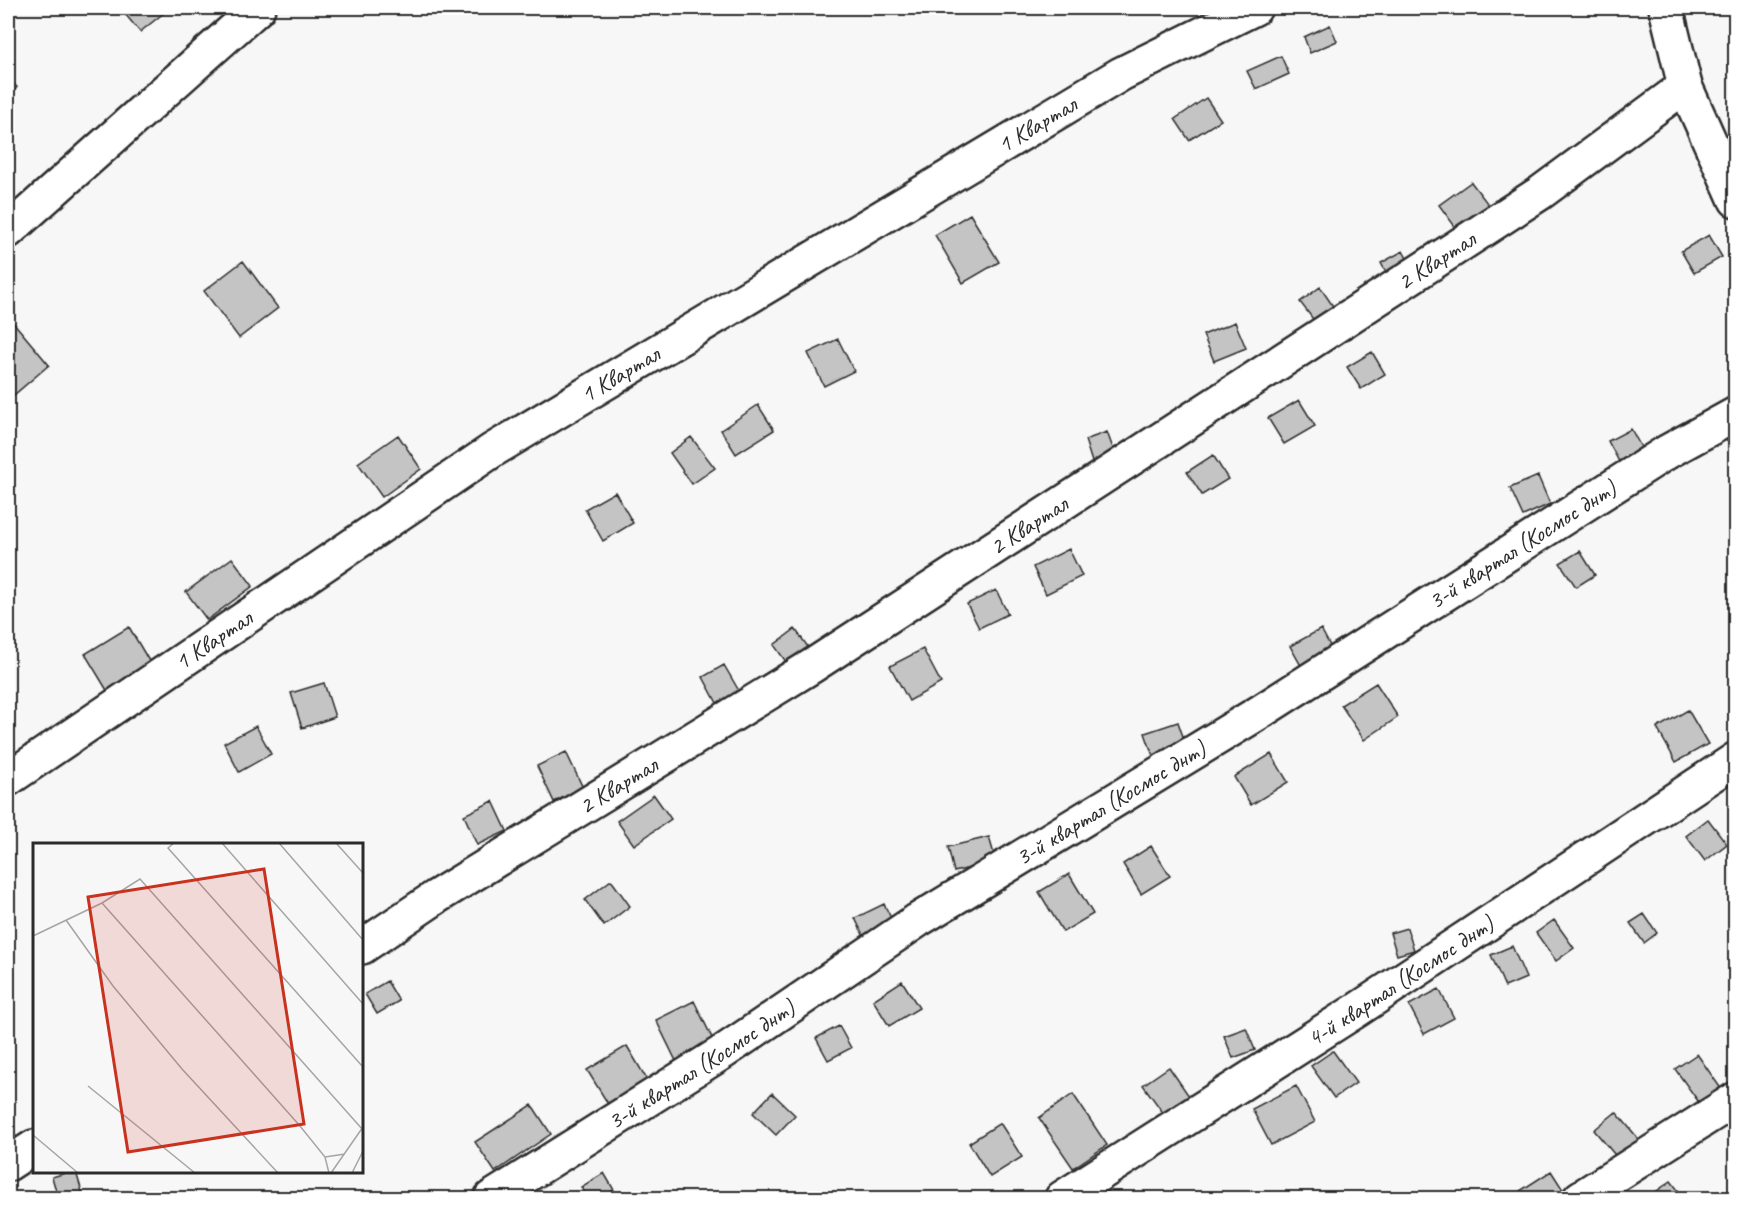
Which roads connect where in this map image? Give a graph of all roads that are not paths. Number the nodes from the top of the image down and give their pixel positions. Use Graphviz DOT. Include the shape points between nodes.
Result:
graph roads {
  1 [pos="258,8"];
  2 [pos="1255,8"];
  3 [pos="1666,8"];
  4 [pos="1685,86"];
  5 [pos="1736,200"];
  6 [pos="8,231"];
  7 [pos="1736,414"];
  8 [pos="1736,759"];
  9 [pos="8,779"];
  10 [pos="363,946"];
  11 [pos="1736,1099"];
  12 [pos="33,1148"];
  13 [pos="8,1164"];
  14 [pos="490,1198"];
  15 [pos="1062,1198"];
  16 [pos="1580,1198"];
  1 -- 6 [label="street"];
  2 -- 9 [label="street, 1 Квартал" via="1121,74 493,450"];
  3 -- 4 [label="street"];
  4 -- 5 [label="street"];
  4 -- 10 [label="street, 2 Квартал" via="1540,193 812,666 436,897"];
  7 -- 14 [label="street, 3-й квартал (Космос днт)" via="1667,452 1260,712 918,920 723,1052"];
  8 -- 15 [label="street, 4-й квартал (Космос днт)" via="1357,1010"];
  11 -- 16 [label="street"];
  12 -- 13 [label="street"];
}
